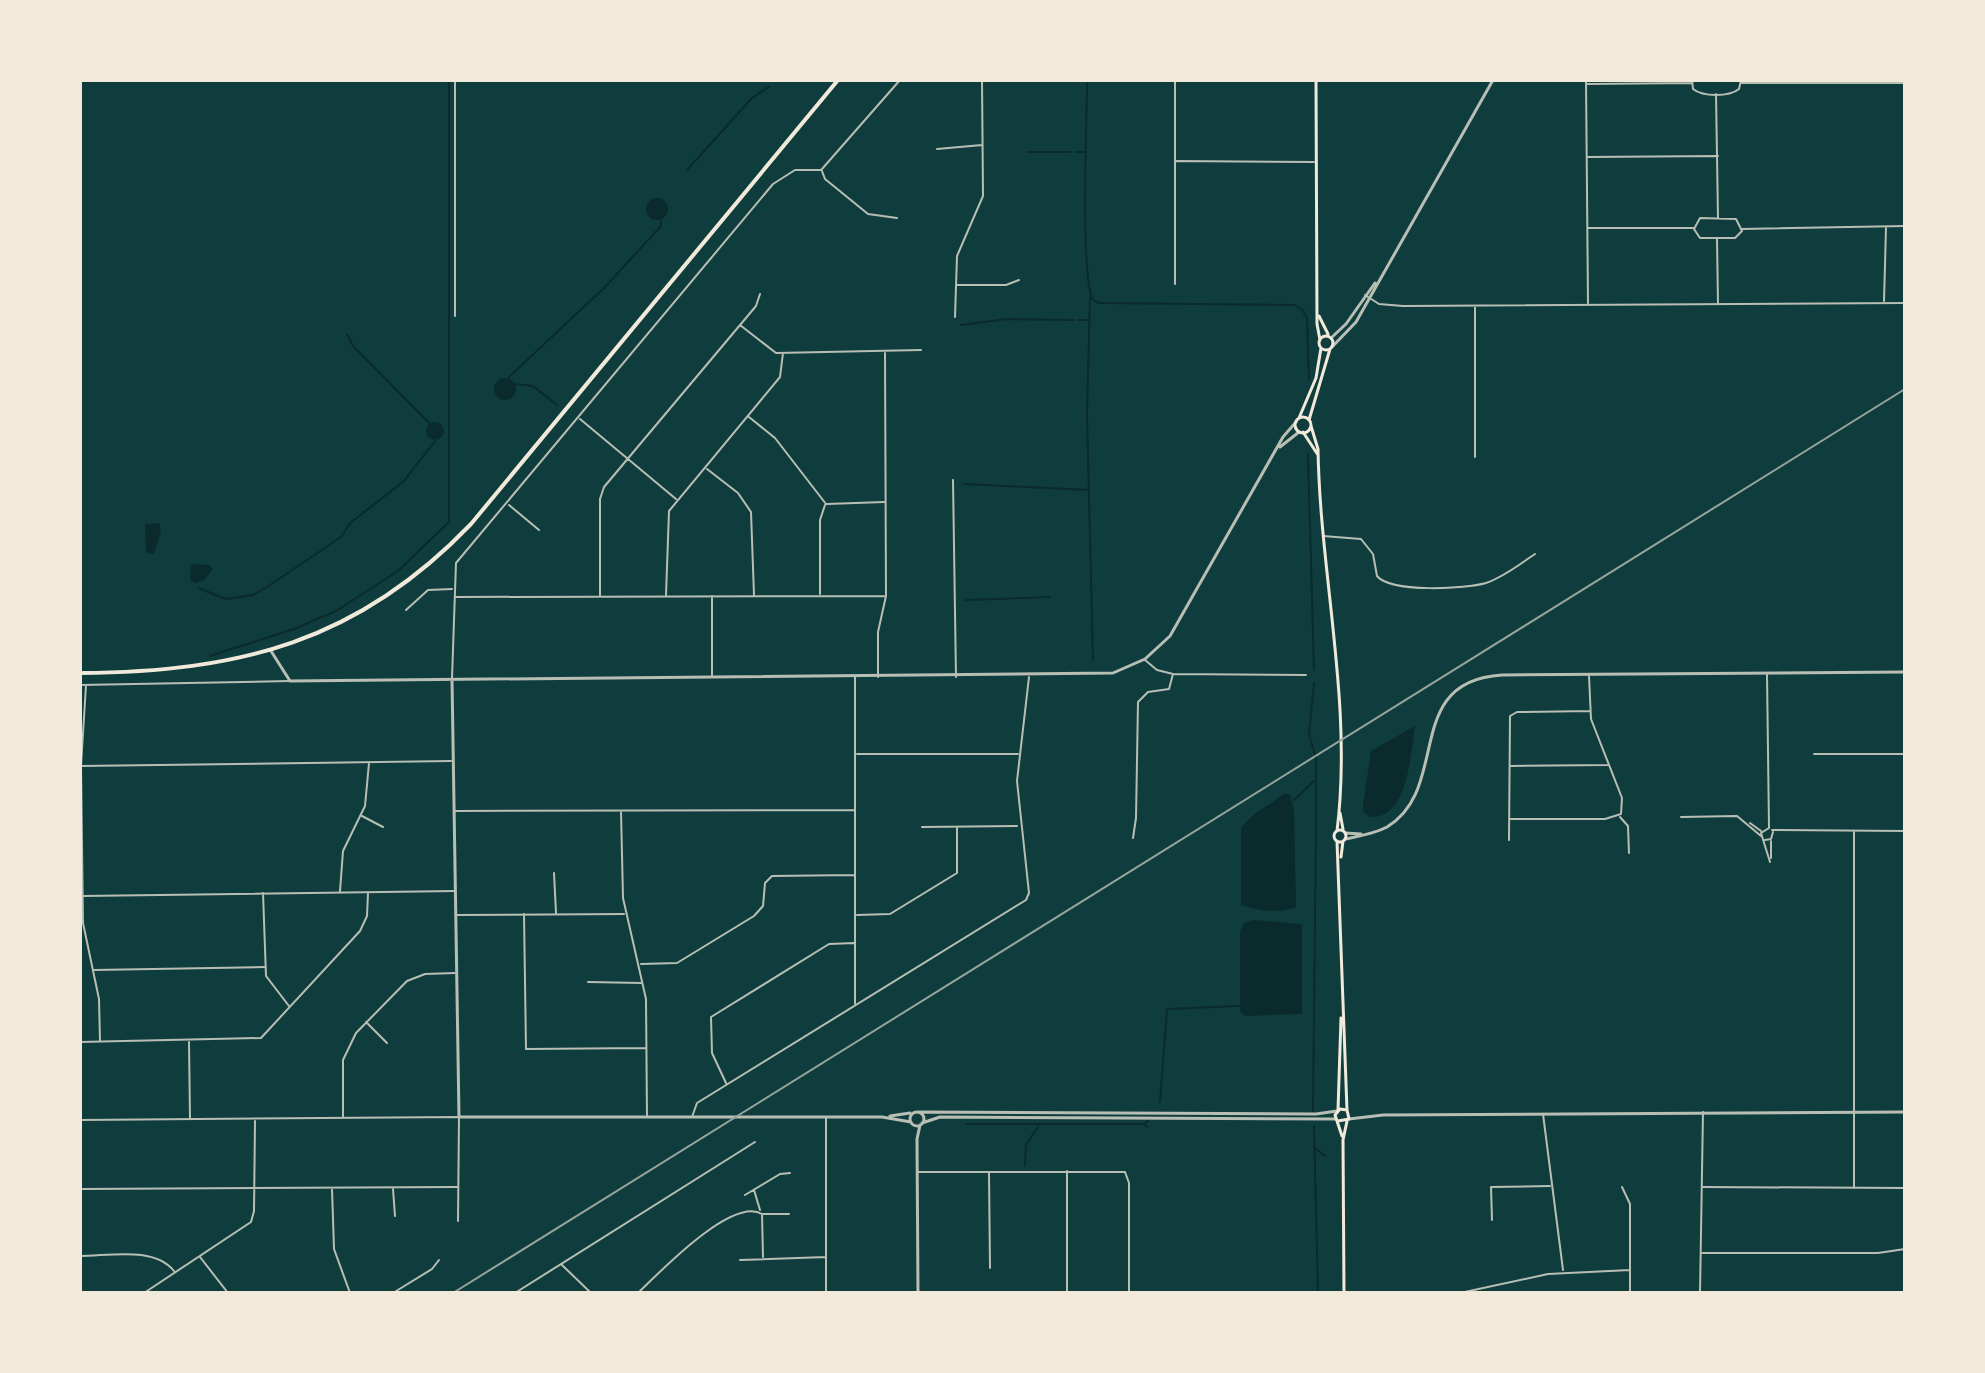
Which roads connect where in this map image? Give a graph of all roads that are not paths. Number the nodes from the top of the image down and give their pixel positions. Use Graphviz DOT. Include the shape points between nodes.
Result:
graph roads {
  1 [pos="455,80"];
  2 [pos="838,80"];
  3 [pos="900,80"];
  4 [pos="982,80"];
  5 [pos="1175,80"];
  6 [pos="1316,80"];
  7 [pos="1493,80"];
  8 [pos="1741,81"];
  9 [pos="1888,81"];
  10 [pos="1586,82"];
  11 [pos="1692,82"];
  12 [pos="1905,83"];
  13 [pos="1716,94"];
  14 [pos="982,145"];
  15 [pos="937,149"];
  16 [pos="1718,156"];
  17 [pos="1586,157"];
  18 [pos="1175,161"];
  19 [pos="1316,162"];
  20 [pos="821,170"];
  21 [pos="897,218"];
  22 [pos="1718,218"];
  23 [pos="1905,226"];
  24 [pos="1886,227"];
  25 [pos="1587,228"];
  26 [pos="1694,228"];
  27 [pos="1742,229"];
  28 [pos="1717,238"];
  29 [pos="1019,280"];
  30 [pos="1175,284"];
  31 [pos="955,285"];
  32 [pos="760,294"];
  33 [pos="1367,297"];
  34 [pos="1884,303"];
  35 [pos="1905,303"];
  36 [pos="1588,304"];
  37 [pos="1718,304"];
  38 [pos="1475,306"];
  39 [pos="1317,313"];
  40 [pos="455,316"];
  41 [pos="955,317"];
  42 [pos="740,325"];
  43 [pos="1330,337"];
  44 [pos="1320,340"];
  45 [pos="1321,348"];
  46 [pos="1331,348"];
  47 [pos="921,350"];
  48 [pos="783,353"];
  49 [pos="885,353"];
  50 [pos="748,416"];
  51 [pos="1299,418"];
  52 [pos="579,419"];
  53 [pos="1309,420"];
  54 [pos="1296,422"];
  55 [pos="1311,426"];
  56 [pos="1301,432"];
  57 [pos="1278,450"];
  58 [pos="1318,455"];
  59 [pos="1475,457"];
  60 [pos="628,458"];
  61 [pos="705,467"];
  62 [pos="953,480"];
  63 [pos="677,500"];
  64 [pos="886,502"];
  65 [pos="508,504"];
  66 [pos="826,504"];
  67 [pos="539,530"];
  68 [pos="1322,536"];
  69 [pos="1535,554"];
  70 [pos="453,589"];
  71 [pos="666,596"];
  72 [pos="712,596"];
  73 [pos="754,596"];
  74 [pos="820,596"];
  75 [pos="886,596"];
  76 [pos="453,597"];
  77 [pos="600,597"];
  78 [pos="406,610"];
  79 [pos="271,651"];
  80 [pos="1145,659"];
  81 [pos="1905,672"];
  82 [pos="80,673"];
  83 [pos="1767,673"];
  84 [pos="1173,674"];
  85 [pos="1306,675"];
  86 [pos="1589,675"];
  87 [pos="712,677"];
  88 [pos="855,677"];
  89 [pos="878,677"];
  90 [pos="956,677"];
  91 [pos="1029,677"];
  92 [pos="452,679"];
  93 [pos="290,681"];
  94 [pos="80,685"];
  95 [pos="86,685"];
  96 [pos="1590,711"];
  97 [pos="855,754"];
  98 [pos="1018,754"];
  99 [pos="1814,754"];
  100 [pos="1905,754"];
  101 [pos="369,761"];
  102 [pos="453,761"];
  103 [pos="1609,765"];
  104 [pos="81,766"];
  105 [pos="1510,766"];
  106 [pos="621,810"];
  107 [pos="855,810"];
  108 [pos="1340,810"];
  109 [pos="454,811"];
  110 [pos="1768,814"];
  111 [pos="361,816"];
  112 [pos="1619,816"];
  113 [pos="1681,817"];
  114 [pos="1509,819"];
  115 [pos="1019,826"];
  116 [pos="383,827"];
  117 [pos="922,827"];
  118 [pos="957,827"];
  119 [pos="1771,829"];
  120 [pos="1337,831"];
  121 [pos="1854,831"];
  122 [pos="1905,831"];
  123 [pos="81,832"];
  124 [pos="1344,832"];
  125 [pos="1762,832"];
  126 [pos="1784,832"];
  127 [pos="1367,834"];
  128 [pos="1133,838"];
  129 [pos="1772,838"];
  130 [pos="1342,840"];
  131 [pos="1509,840"];
  132 [pos="1765,840"];
  133 [pos="1629,853"];
  134 [pos="554,873"];
  135 [pos="856,875"];
  136 [pos="456,891"];
  137 [pos="368,892"];
  138 [pos="263,893"];
  139 [pos="340,893"];
  140 [pos="83,896"];
  141 [pos="524,914"];
  142 [pos="556,914"];
  143 [pos="625,914"];
  144 [pos="457,915"];
  145 [pos="856,915"];
  146 [pos="855,943"];
  147 [pos="639,964"];
  148 [pos="264,967"];
  149 [pos="93,970"];
  150 [pos="456,973"];
  151 [pos="588,982"];
  152 [pos="643,983"];
  153 [pos="855,1005"];
  154 [pos="290,1007"];
  155 [pos="1341,1016"];
  156 [pos="366,1022"];
  157 [pos="80,1042"];
  158 [pos="100,1042"];
  159 [pos="189,1042"];
  160 [pos="387,1043"];
  161 [pos="647,1048"];
  162 [pos="727,1085"];
  163 [pos="1338,1110"];
  164 [pos="1348,1111"];
  165 [pos="917,1112"];
  166 [pos="1703,1112"];
  167 [pos="1854,1112"];
  168 [pos="1905,1112"];
  169 [pos="1543,1113"];
  170 [pos="1368,1115"];
  171 [pos="459,1117"];
  172 [pos="647,1117"];
  173 [pos="692,1117"];
  174 [pos="826,1117"];
  175 [pos="882,1117"];
  176 [pos="343,1118"];
  177 [pos="80,1120"];
  178 [pos="190,1120"];
  179 [pos="255,1120"];
  180 [pos="1337,1120"];
  181 [pos="1348,1120"];
  182 [pos="912,1123"];
  183 [pos="921,1124"];
  184 [pos="917,1139"];
  185 [pos="1343,1140"];
  186 [pos="755,1142"];
  187 [pos="989,1171"];
  188 [pos="1067,1171"];
  189 [pos="917,1172"];
  190 [pos="790,1173"];
  191 [pos="1551,1186"];
  192 [pos="458,1187"];
  193 [pos="1622,1187"];
  194 [pos="1703,1187"];
  195 [pos="393,1188"];
  196 [pos="1854,1188"];
  197 [pos="1905,1188"];
  198 [pos="80,1189"];
  199 [pos="254,1189"];
  200 [pos="332,1189"];
  201 [pos="753,1190"];
  202 [pos="745,1195"];
  203 [pos="761,1213"];
  204 [pos="789,1214"];
  205 [pos="395,1216"];
  206 [pos="1492,1220"];
  207 [pos="458,1221"];
  208 [pos="1905,1249"];
  209 [pos="1701,1253"];
  210 [pos="80,1256"];
  211 [pos="200,1257"];
  212 [pos="763,1257"];
  213 [pos="826,1257"];
  214 [pos="439,1260"];
  215 [pos="740,1260"];
  216 [pos="562,1264"];
  217 [pos="990,1268"];
  218 [pos="1630,1270"];
  219 [pos="175,1272"];
  220 [pos="1564,1273"];
  221 [pos="144,1293"];
  222 [pos="228,1293"];
  223 [pos="350,1293"];
  224 [pos="393,1293"];
  225 [pos="515,1293"];
  226 [pos="591,1293"];
  227 [pos="638,1293"];
  228 [pos="826,1293"];
  229 [pos="918,1293"];
  230 [pos="1067,1293"];
  231 [pos="1129,1293"];
  232 [pos="1344,1293"];
  233 [pos="1460,1293"];
  234 [pos="1630,1293"];
  235 [pos="1700,1293"];
  1 -- 40 [label="street"];
  2 -- 79 [label="highway" via="443,554 364,611"];
  3 -- 20 [label="street"];
  4 -- 14 [label="street"];
  5 -- 18 [label="street"];
  6 -- 19 [label="main road"];
  7 -- 33 [label="street"];
  8 -- 9 [label="street"];
  8 -- 13 [label="street" via="1734,93"];
  9 -- 12 [label="street"];
  10 -- 11 [label="street"];
  10 -- 17 [label="street"];
  11 -- 13 [label="street" via="1698,93"];
  13 -- 16 [label="street"];
  14 -- 15 [label="street"];
  14 -- 31 [label="street" via="983,196 957,256"];
  16 -- 17 [label="street"];
  16 -- 22 [label="street"];
  17 -- 25 [label="street"];
  18 -- 19 [label="street"];
  18 -- 30 [label="street"];
  19 -- 39 [label="main road"];
  20 -- 21 [label="street" via="868,214"];
  20 -- 52 [label="street" via="795,170 773,184"];
  22 -- 26 [label="street" via="1700,218"];
  22 -- 27 [label="street" via="1736,219"];
  23 -- 24 [label="street"];
  24 -- 27 [label="street"];
  24 -- 34 [label="street"];
  25 -- 26 [label="street"];
  25 -- 36 [label="street"];
  26 -- 28 [label="street" via="1700,238"];
  27 -- 28 [label="street" via="1735,238"];
  28 -- 37 [label="street"];
  29 -- 31 [label="street"];
  31 -- 41 [label="street"];
  32 -- 42 [label="street"];
  33 -- 38 [label="street" via="1393,306"];
  33 -- 43 [label="street"];
  33 -- 46 [label="street" via="1351,328"];
  34 -- 35 [label="street"];
  34 -- 37 [label="street"];
  36 -- 37 [label="street"];
  36 -- 38 [label="street"];
  38 -- 59 [label="street"];
  39 -- 43 [label="main road"];
  39 -- 44 [label="main road"];
  42 -- 48 [label="street" via="774,352"];
  42 -- 60 [label="street"];
  43 -- 44 [label="main road"];
  43 -- 46 [label="main road"];
  44 -- 45 [label="main road"];
  45 -- 46 [label="main road"];
  45 -- 51 [label="main road" via="1316,378"];
  46 -- 53 [label="main road"];
  47 -- 49 [label="street"];
  48 -- 49 [label="street"];
  48 -- 50 [label="street" via="782,374"];
  49 -- 64 [label="street"];
  50 -- 61 [label="street"];
  50 -- 66 [label="street" via="780,443"];
  51 -- 53 [label="main road"];
  51 -- 54 [label="main road"];
  52 -- 60 [label="street"];
  52 -- 65 [label="street"];
  53 -- 55 [label="main road"];
  54 -- 56 [label="main road"];
  54 -- 57 [label="street"];
  55 -- 56 [label="main road"];
  55 -- 58 [label="main road"];
  56 -- 57 [label="street"];
  56 -- 58 [label="main road"];
  57 -- 80 [label="street" via="1176,627"];
  58 -- 68 [label="main road"];
  60 -- 63 [label="street"];
  60 -- 77 [label="street" via="601,493"];
  61 -- 63 [label="street"];
  61 -- 73 [label="street" via="738,493 751,512"];
  62 -- 90 [label="street"];
  63 -- 71 [label="street" via="666,519"];
  64 -- 66 [label="street"];
  64 -- 75 [label="street"];
  65 -- 67 [label="street"];
  65 -- 70 [label="street" via="456,563"];
  66 -- 74 [label="street" via="820,520"];
  68 -- 69 [label="street" via="1361,539 1373,554 1377,576 1394,586 1475,585"];
  68 -- 108 [label="main road" via="1337,665"];
  70 -- 76 [label="street"];
  70 -- 78 [label="street" via="428,590"];
  71 -- 72 [label="street"];
  71 -- 77 [label="street"];
  72 -- 73 [label="street"];
  72 -- 87 [label="street"];
  73 -- 74 [label="street"];
  74 -- 75 [label="street"];
  75 -- 89 [label="street" via="878,632"];
  76 -- 77 [label="street"];
  76 -- 92 [label="street"];
  79 -- 82 [label="highway" via="181,669"];
  79 -- 93 [label="street"];
  80 -- 84 [label="street" via="1157,670"];
  80 -- 91 [label="street" via="1099,676"];
  81 -- 83 [label="street"];
  83 -- 86 [label="street"];
  83 -- 110 [label="street"];
  84 -- 85 [label="street"];
  84 -- 128 [label="street" via="1169,689 1148,692 1138,702"];
  86 -- 96 [label="street"];
  86 -- 127 [label="street" via="1488,676 1457,690 1435,718 1414,799 1392,823"];
  87 -- 88 [label="street"];
  87 -- 92 [label="street"];
  88 -- 89 [label="street"];
  88 -- 97 [label="street"];
  89 -- 90 [label="street"];
  90 -- 91 [label="street"];
  91 -- 98 [label="street"];
  92 -- 93 [label="street"];
  92 -- 102 [label="street"];
  93 -- 95 [label="street"];
  94 -- 95 [label="street"];
  95 -- 104 [label="street"];
  96 -- 103 [label="street"];
  96 -- 105 [label="street" via="1512,714"];
  97 -- 98 [label="street"];
  97 -- 107 [label="street"];
  98 -- 115 [label="street"];
  99 -- 100 [label="street"];
  101 -- 102 [label="street"];
  101 -- 104 [label="street"];
  101 -- 111 [label="street" via="369,789"];
  102 -- 109 [label="street"];
  103 -- 105 [label="street"];
  103 -- 112 [label="street" via="1622,798"];
  104 -- 123 [label="street"];
  105 -- 114 [label="street"];
  106 -- 107 [label="street"];
  106 -- 109 [label="street"];
  106 -- 143 [label="street"];
  107 -- 135 [label="street"];
  108 -- 120 [label="main road"];
  108 -- 124 [label="main road"];
  109 -- 136 [label="street"];
  110 -- 119 [label="street"];
  110 -- 125 [label="street"];
  111 -- 116 [label="street"];
  111 -- 139 [label="street" via="343,851"];
  112 -- 114 [label="street"];
  112 -- 133 [label="street" via="1628,826"];
  113 -- 125 [label="street" via="1737,816"];
  114 -- 131 [label="street"];
  115 -- 118 [label="street"];
  115 -- 153 [label="street" via="1026,900"];
  117 -- 118 [label="street"];
  118 -- 145 [label="street" via="957,873 890,914"];
  119 -- 125 [label="street"];
  119 -- 126 [label="street"];
  119 -- 129 [label="street"];
  120 -- 124 [label="main road"];
  120 -- 130 [label="main road" via="1334,837"];
  121 -- 122 [label="street"];
  121 -- 126 [label="street"];
  121 -- 167 [label="street"];
  123 -- 140 [label="street"];
  124 -- 127 [label="street"];
  124 -- 130 [label="main road"];
  125 -- 132 [label="street"];
  126 -- 129 [label="street"];
  127 -- 130 [label="street"];
  129 -- 132 [label="street"];
  129 -- 132 [label="street" via="1770,862"];
  130 -- 155 [label="main road"];
  134 -- 142 [label="street"];
  135 -- 145 [label="street"];
  135 -- 147 [label="street" via="772,876 765,883 763,906 754,916 677,963"];
  136 -- 137 [label="street"];
  136 -- 144 [label="street"];
  137 -- 139 [label="street"];
  137 -- 154 [label="street" via="360,931"];
  138 -- 139 [label="street"];
  138 -- 140 [label="street"];
  138 -- 148 [label="street"];
  140 -- 149 [label="street"];
  141 -- 142 [label="street"];
  141 -- 144 [label="street"];
  141 -- 161 [label="street" via="526,1049"];
  142 -- 143 [label="street"];
  143 -- 147 [label="street"];
  144 -- 150 [label="street"];
  145 -- 146 [label="street"];
  146 -- 153 [label="street"];
  146 -- 162 [label="street" via="829,944 713,1015 712,1053"];
  147 -- 152 [label="street"];
  148 -- 149 [label="street"];
  148 -- 154 [label="street" via="270,984"];
  149 -- 158 [label="street"];
  150 -- 156 [label="street" via="425,974 407,981"];
  150 -- 171 [label="street"];
  151 -- 152 [label="street"];
  152 -- 161 [label="street"];
  153 -- 162 [label="street"];
  154 -- 159 [label="street" via="255,1041"];
  155 -- 163 [label="main road"];
  155 -- 164 [label="main road"];
  156 -- 160 [label="street"];
  156 -- 176 [label="street" via="343,1060"];
  157 -- 158 [label="street"];
  158 -- 159 [label="street"];
  159 -- 178 [label="street"];
  161 -- 172 [label="street"];
  162 -- 173 [label="street" via="695,1105"];
  163 -- 164 [label="main road"];
  163 -- 165 [label="street"];
  163 -- 180 [label="main road"];
  164 -- 170 [label="street"];
  164 -- 181 [label="main road"];
  165 -- 175 [label="street"];
  165 -- 182 [label="street"];
  165 -- 183 [label="street" via="923,1117"];
  166 -- 167 [label="street"];
  166 -- 169 [label="street"];
  166 -- 194 [label="street"];
  167 -- 168 [label="street"];
  167 -- 196 [label="street"];
  169 -- 170 [label="street"];
  169 -- 191 [label="street"];
  170 -- 181 [label="street"];
  171 -- 172 [label="street"];
  171 -- 176 [label="street"];
  171 -- 192 [label="street"];
  172 -- 173 [label="street"];
  173 -- 174 [label="street"];
  174 -- 175 [label="street"];
  174 -- 213 [label="street"];
  175 -- 182 [label="street"];
  176 -- 179 [label="street"];
  177 -- 178 [label="street"];
  178 -- 179 [label="street"];
  179 -- 199 [label="street"];
  180 -- 181 [label="main road"];
  180 -- 183 [label="street" via="940,1117"];
  180 -- 185 [label="main road"];
  181 -- 185 [label="main road"];
  182 -- 183 [label="street"];
  182 -- 184 [label="street"];
  183 -- 184 [label="street"];
  184 -- 189 [label="street"];
  185 -- 232 [label="main road"];
  186 -- 216 [label="street"];
  187 -- 188 [label="street"];
  187 -- 189 [label="street"];
  187 -- 217 [label="street"];
  188 -- 230 [label="street"];
  188 -- 231 [label="street" via="1122,1171 1128,1176"];
  189 -- 229 [label="street"];
  190 -- 201 [label="street"];
  191 -- 206 [label="street" via="1491,1187"];
  191 -- 220 [label="street"];
  192 -- 195 [label="street"];
  192 -- 207 [label="street"];
  193 -- 218 [label="street" via="1630,1204"];
  194 -- 196 [label="street"];
  194 -- 209 [label="street"];
  195 -- 200 [label="street"];
  195 -- 205 [label="street"];
  196 -- 197 [label="street"];
  198 -- 199 [label="street"];
  199 -- 200 [label="street"];
  199 -- 211 [label="street" via="251,1222"];
  200 -- 223 [label="street" via="334,1249"];
  201 -- 202 [label="street"];
  201 -- 203 [label="street"];
  203 -- 204 [label="street"];
  203 -- 212 [label="street"];
  203 -- 227 [label="street" via="739,1213 710,1230"];
  208 -- 209 [label="street"];
  209 -- 235 [label="street"];
  210 -- 219 [label="street" via="151,1257"];
  211 -- 219 [label="street"];
  211 -- 222 [label="street"];
  212 -- 213 [label="street"];
  212 -- 215 [label="street"];
  213 -- 228 [label="street"];
  214 -- 224 [label="street"];
  216 -- 225 [label="street"];
  216 -- 226 [label="street"];
  218 -- 220 [label="street"];
  218 -- 234 [label="street"];
  219 -- 221 [label="street"];
  220 -- 233 [label="street"];
}
